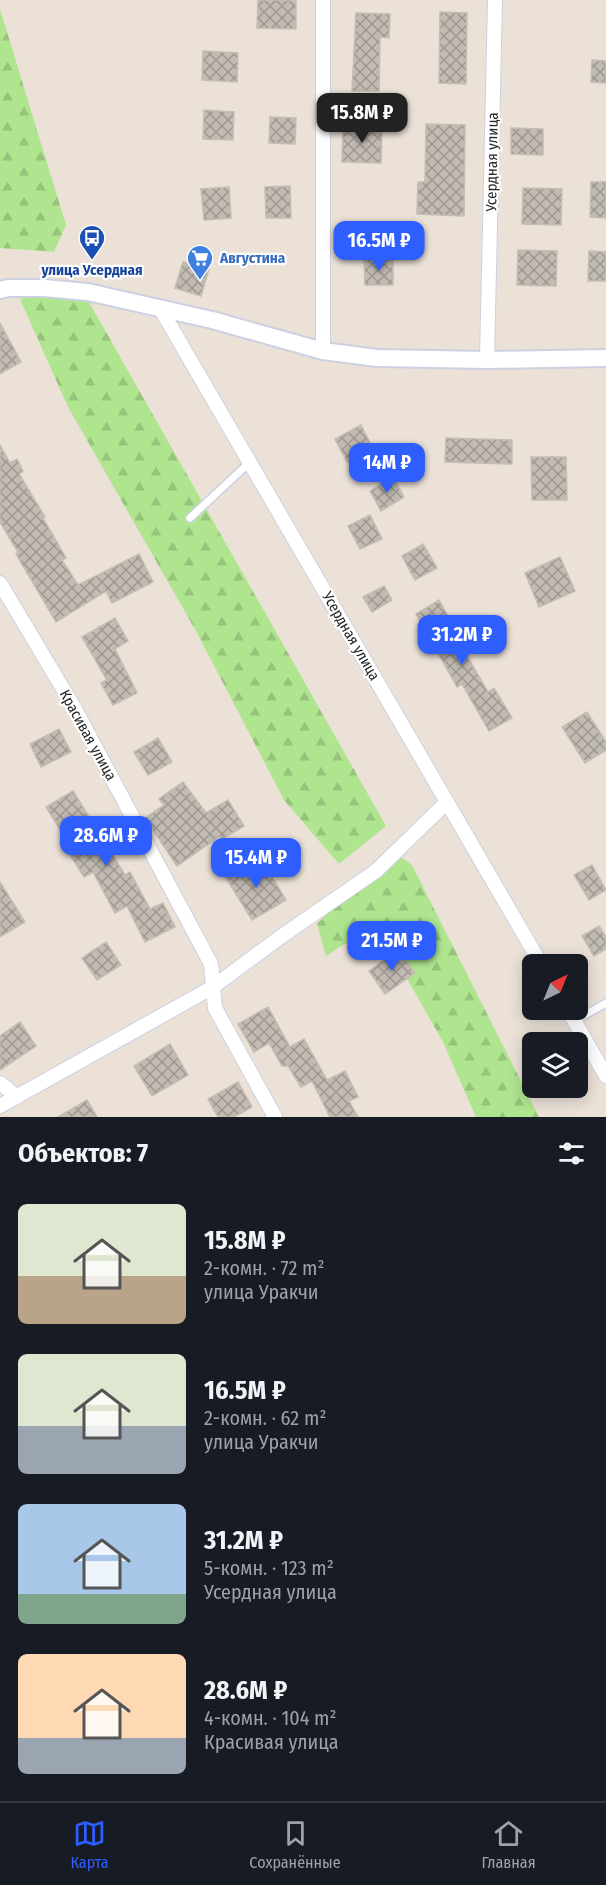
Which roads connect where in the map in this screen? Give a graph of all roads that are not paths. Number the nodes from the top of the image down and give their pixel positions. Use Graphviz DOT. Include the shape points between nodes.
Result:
graph roads {
  1 [pos="323,0"];
  2 [pos="495,0"];
  3 [pos="0,290"];
  4 [pos="159,308"];
  5 [pos="323,351"];
  6 [pos="606,358"];
  7 [pos="487,360"];
  8 [pos="250,462"];
  9 [pos="190,518"];
  10 [pos="0,583"];
  11 [pos="447,802"];
  12 [pos="535,954"];
  13 [pos="213,987"];
  14 [pos="606,1003"];
  15 [pos="588,1009"];
  16 [pos="574,1020"];
  17 [pos="606,1076"];
  18 [pos="0,1083"];
  19 [pos="17,1097"];
  20 [pos="0,1106"];
  21 [pos="274,1117"];
  1 -- 5 [label="street"];
  2 -- 7 [label="street, Усердная улица"];
  3 -- 4 [label="street" via="88,291"];
  4 -- 5 [label="street"];
  4 -- 8 [label="street, Усердная улица"];
  5 -- 7 [label="street" via="377,358"];
  6 -- 7 [label="street"];
  8 -- 9 [label="lane"];
  8 -- 11 [label="street, Усердная улица"];
  10 -- 13 [label="street, Красивая улица" via="75,709 211,964"];
  11 -- 12 [label="street, Усердная улица"];
  11 -- 13 [label="street" via="376,871"];
  13 -- 19 [label="street"];
  13 -- 21 [label="street, Красивая улица" via="215,1008"];
  14 -- 15 [label="lane"];
  16 -- 17 [label="street"];
  18 -- 19 [label="street"];
  19 -- 20 [label="street"];
}
